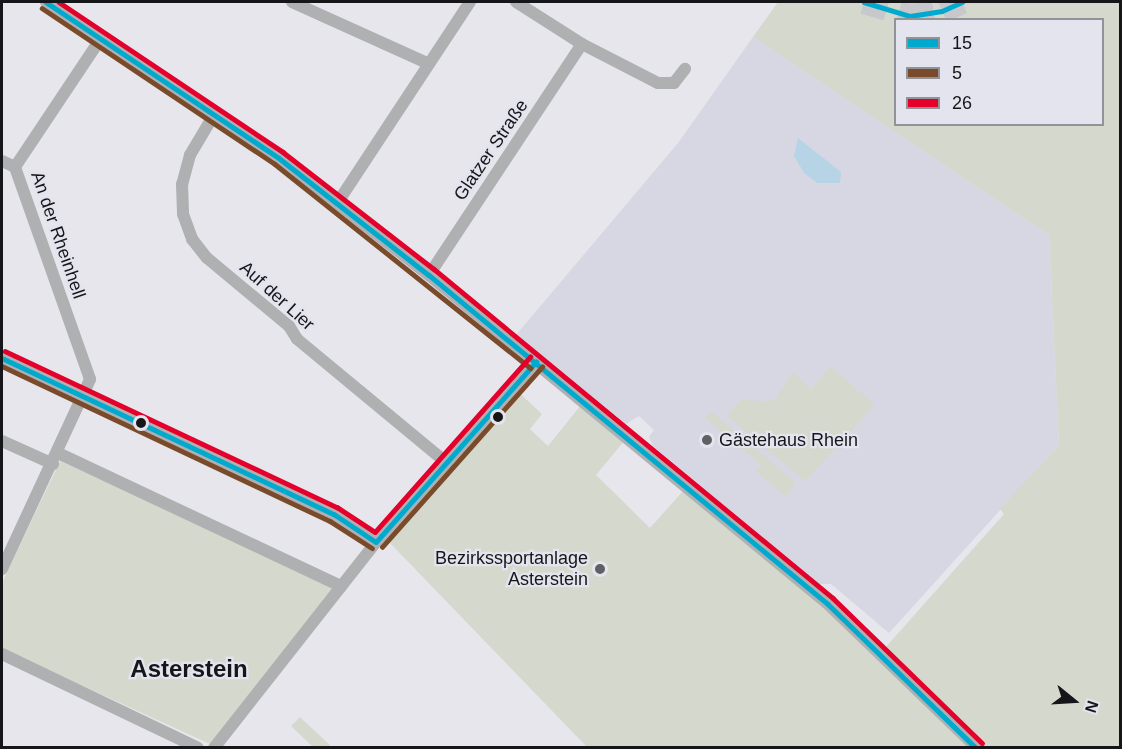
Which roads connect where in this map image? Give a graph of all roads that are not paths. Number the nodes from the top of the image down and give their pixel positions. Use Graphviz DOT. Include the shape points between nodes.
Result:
graph roads {
  1 [pos="46,2"];
  2 [pos="292,2"];
  3 [pos="470,2"];
  4 [pos="516,2"];
  5 [pos="101,38"];
  6 [pos="582,44"];
  7 [pos="429,64"];
  8 [pos="685,69"];
  9 [pos="215,113"];
  10 [pos="2,161"];
  11 [pos="15,167"];
  12 [pos="338,202"];
  13 [pos="429,275"];
  14 [pos="2,358"];
  15 [pos="536,362"];
  16 [pos="85,394"];
  17 [pos="2,441"];
  18 [pos="55,459"];
  19 [pos="447,462"];
  20 [pos="376,542"];
  21 [pos="3,560"];
  22 [pos="341,586"];
  23 [pos="2,654"];
  24 [pos="198,747"];
  25 [pos="214,747"];
  26 [pos="977,747"];
  1 -- 5 [label="street"];
  2 -- 7 [label="street"];
  3 -- 7 [label="street"];
  4 -- 6 [label="street"];
  5 -- 9 [label="street"];
  5 -- 11 [label="street, An der Rheinhell"];
  6 -- 8 [label="street" via="659,83 674,83"];
  6 -- 13 [label="street, Glatzer Straße"];
  7 -- 12 [label="street"];
  9 -- 12 [label="street"];
  9 -- 19 [label="street, Auf der Lier" via="190,155 182,184 183,214 192,239 207,258 289,326 297,339"];
  10 -- 11 [label="street"];
  11 -- 16 [label="street, An der Rheinhell" via="90,379"];
  12 -- 13 [label="street"];
  13 -- 15 [label="street"];
  14 -- 16 [label="street"];
  15 -- 19 [label="street"];
  15 -- 26 [label="street" via="828,604"];
  16 -- 18 [label="street"];
  16 -- 20 [label="street" via="334,514"];
  17 -- 18 [label="street"];
  18 -- 21 [label="street"];
  18 -- 22 [label="street"];
  19 -- 20 [label="street"];
  20 -- 22 [label="street"];
  22 -- 25 [label="street"];
  23 -- 24 [label="street"];
}
